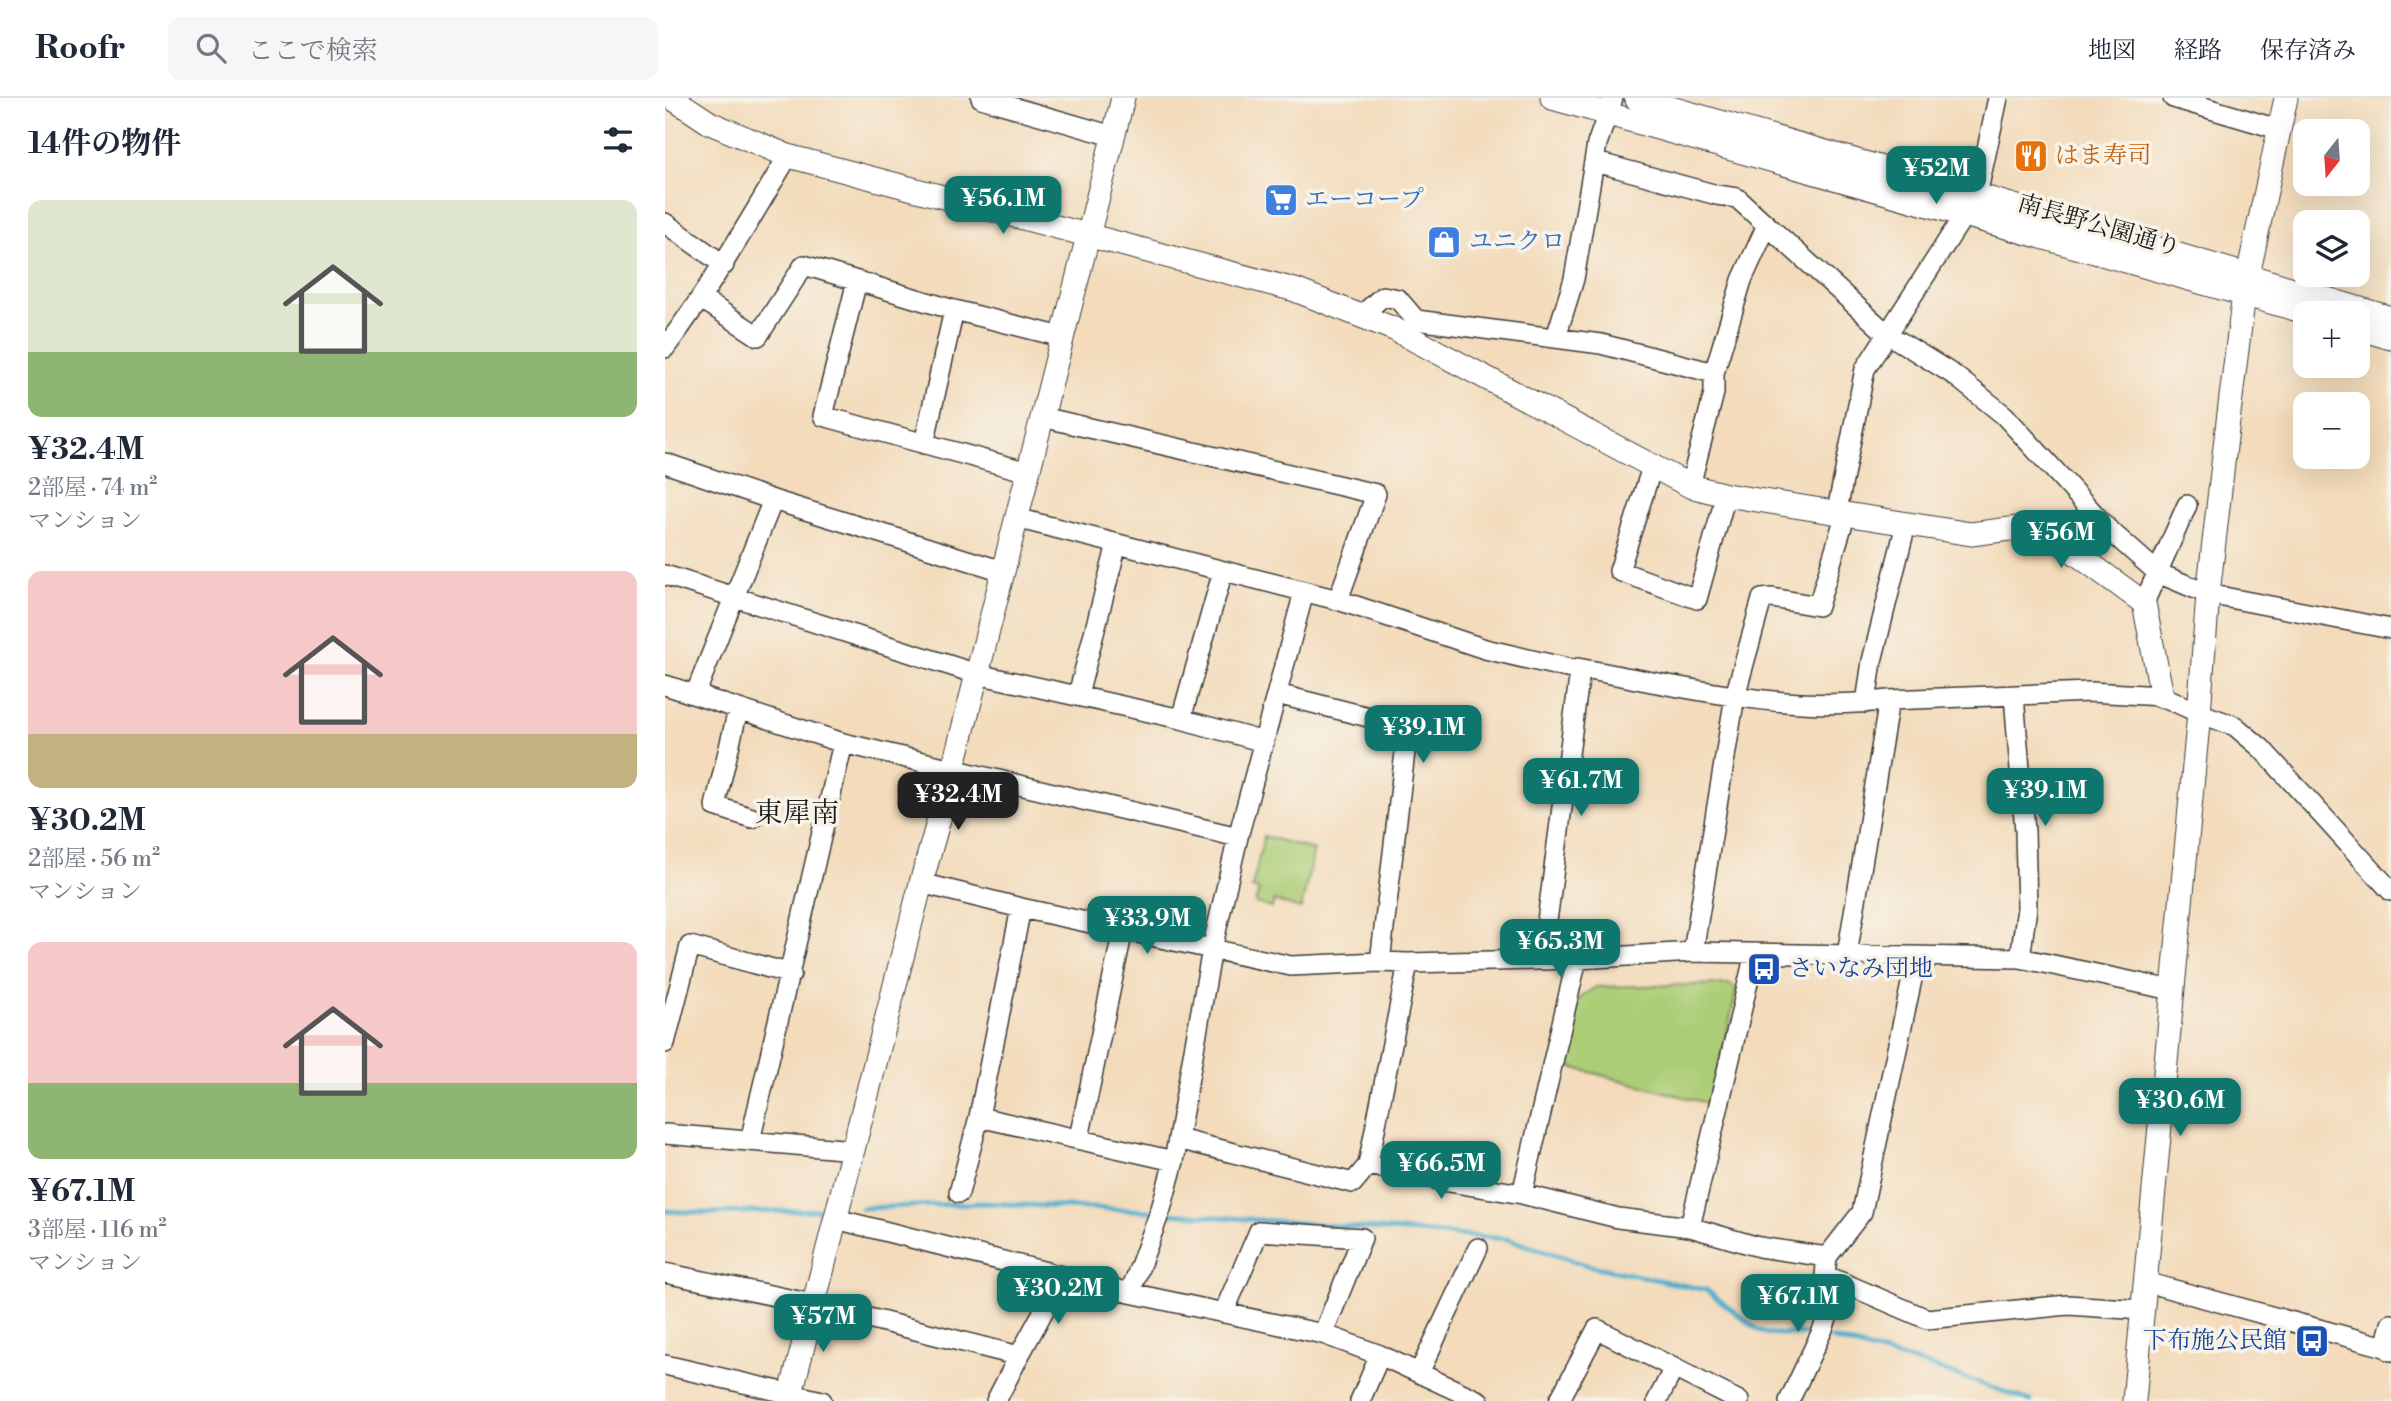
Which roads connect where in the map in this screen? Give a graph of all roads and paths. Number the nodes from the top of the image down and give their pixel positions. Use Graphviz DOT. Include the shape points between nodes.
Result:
graph roads {
  1 [pos="672,98"];
  2 [pos="981,98"];
  3 [pos="1122,98"];
  4 [pos="1552,98"];
  5 [pos="1636,98"];
  6 [pos="1998,98"];
  7 [pos="2173,98"];
  8 [pos="2286,98"];
  9 [pos="1610,106"];
  10 [pos="2278,129"];
  11 [pos="1113,136"];
  12 [pos="788,156"];
  13 [pos="1596,162"];
  14 [pos="1977,195"];
  15 [pos="1966,217"];
  16 [pos="665,223"];
  17 [pos="1767,225"];
  18 [pos="1087,236"];
  19 [pos="724,265"];
  20 [pos="857,281"];
  21 [pos="2246,285"];
  22 [pos="702,299"];
  23 [pos="2293,306"];
  24 [pos="954,310"];
  25 [pos="1361,316"];
  26 [pos="2391,318"];
  27 [pos="2370,332"];
  28 [pos="1887,333"];
  29 [pos="1062,337"];
  30 [pos="1556,337"];
  31 [pos="2391,338"];
  32 [pos="665,348"];
  33 [pos="1714,373"];
  34 [pos="1042,416"];
  35 [pos="924,444"];
  36 [pos="665,463"];
  37 [pos="1651,467"];
  38 [pos="1028,472"];
  39 [pos="1690,486"];
  40 [pos="1727,495"];
  41 [pos="773,500"];
  42 [pos="2187,505"];
  43 [pos="1841,512"];
  44 [pos="1016,518"];
  45 [pos="1906,524"];
  46 [pos="1118,544"];
  47 [pos="1003,571"];
  48 [pos="1223,571"];
  49 [pos="2158,573"];
  50 [pos="665,575"];
  51 [pos="1304,592"];
  52 [pos="2208,594"];
  53 [pos="732,597"];
  54 [pos="1338,600"];
  55 [pos="2144,603"];
  56 [pos="2391,629"];
  57 [pos="1580,671"];
  58 [pos="977,674"];
  59 [pos="665,685"];
  60 [pos="1277,694"];
  61 [pos="695,695"];
  62 [pos="1078,695"];
  63 [pos="1735,696"];
  64 [pos="2014,696"];
  65 [pos="2162,696"];
  66 [pos="1889,700"];
  67 [pos="1866,703"];
  68 [pos="738,710"];
  69 [pos="2199,713"];
  70 [pos="1181,719"];
  71 [pos="1264,742"];
  72 [pos="843,743"];
  73 [pos="953,769"];
  74 [pos="752,818"];
  75 [pos="1238,837"];
  76 [pos="921,883"];
  77 [pos="2391,891"];
  78 [pos="1021,908"];
  79 [pos="1123,930"];
  80 [pos="1213,948"];
  81 [pos="1693,952"];
  82 [pos="1755,953"];
  83 [pos="1847,955"];
  84 [pos="1917,956"];
  85 [pos="2020,958"];
  86 [pos="1542,959"];
  87 [pos="1577,959"];
  88 [pos="1380,962"];
  89 [pos="1408,963"];
  90 [pos="791,974"];
  91 [pos="2172,990"];
  92 [pos="668,1015"];
  93 [pos="665,1043"];
  94 [pos="979,1117"];
  95 [pos="665,1134"];
  96 [pos="1079,1138"];
  97 [pos="1178,1139"];
  98 [pos="750,1141"];
  99 [pos="853,1150"];
  100 [pos="1174,1161"];
  101 [pos="1369,1165"];
  102 [pos="959,1193"];
  103 [pos="1522,1194"];
  104 [pos="836,1219"];
  105 [pos="1690,1227"];
  106 [pos="1478,1248"];
  107 [pos="1826,1257"];
  108 [pos="665,1273"];
  109 [pos="1062,1276"];
  110 [pos="1841,1282"];
  111 [pos="2145,1282"];
  112 [pos="1130,1293"];
  113 [pos="813,1304"];
  114 [pos="2142,1310"];
  115 [pos="1224,1312"];
  116 [pos="2391,1324"];
  117 [pos="1323,1334"];
  118 [pos="2388,1349"];
  119 [pos="1380,1355"];
  120 [pos="1019,1356"];
  121 [pos="665,1365"];
  122 [pos="1674,1368"];
  123 [pos="1419,1373"];
  124 [pos="790,1397"];
  125 [pos="822,1401"];
  126 [pos="996,1401"];
  127 [pos="1360,1401"];
  128 [pos="1479,1401"];
  129 [pos="1559,1401"];
  130 [pos="1657,1401"];
  131 [pos="1739,1401"];
  132 [pos="1790,1401"];
  133 [pos="2134,1401"];
  1 -- 12 [label="street" via="710,123"];
  2 -- 11 [label="street"];
  3 -- 11 [label="street"];
  4 -- 9 [label="street, 南長野公園通り"];
  5 -- 14 [label="street, 南長野公園通り"];
  6 -- 14 [label="street"];
  7 -- 10 [label="street"];
  8 -- 10 [label="street"];
  9 -- 13 [label="street"];
  9 -- 15 [label="street, 南長野公園通り"];
  10 -- 21 [label="street"];
  11 -- 18 [label="street"];
  12 -- 18 [label="street"];
  12 -- 19 [label="street"];
  13 -- 17 [label="street" via="1737,198"];
  13 -- 30 [label="street" via="1574,279"];
  14 -- 15 [label="street"];
  14 -- 21 [label="street, 南長野公園通り"];
  15 -- 21 [label="street, 南長野公園通り"];
  15 -- 28 [label="street"];
  16 -- 19 [label="street"];
  17 -- 28 [label="street"];
  17 -- 33 [label="street" via="1742,280"];
  18 -- 25 [label="street" via="1295,290"];
  18 -- 29 [label="street"];
  19 -- 22 [label="street"];
  20 -- 22 [label="street" via="804,265 758,336"];
  20 -- 24 [label="street"];
  20 -- 35 [label="street" via="823,416"];
  21 -- 23 [label="street, 南長野公園通り"];
  21 -- 26 [label="street, 南長野公園通り"];
  21 -- 52 [label="street"];
  22 -- 32 [label="street"];
  24 -- 29 [label="street"];
  24 -- 35 [label="street"];
  25 -- 30 [label="street" via="1383,296 1398,299 1416,320 1424,322"];
  25 -- 37 [label="street" via="1394,329"];
  27 -- 31 [label="street"];
  28 -- 43 [label="street" via="1865,369"];
  28 -- 49 [label="street" via="1954,375 2004,415 2108,529"];
  29 -- 34 [label="street"];
  30 -- 33 [label="street"];
  33 -- 39 [label="street" via="1714,393"];
  34 -- 38 [label="street"];
  34 -- 54 [label="street" via="1376,494"];
  35 -- 38 [label="street"];
  36 -- 41 [label="street"];
  37 -- 39 [label="street"];
  37 -- 40 [label="street" via="1619,571 1697,599"];
  38 -- 44 [label="street"];
  39 -- 40 [label="street"];
  40 -- 43 [label="street"];
  41 -- 47 [label="street"];
  41 -- 53 [label="street"];
  42 -- 49 [label="street"];
  43 -- 45 [label="street"];
  43 -- 63 [label="street" via="1818,606 1762,599"];
  44 -- 46 [label="street"];
  44 -- 47 [label="street"];
  45 -- 55 [label="street" via="1971,534 2034,530 2052,536"];
  45 -- 67 [label="street"];
  46 -- 48 [label="street"];
  46 -- 62 [label="street"];
  47 -- 58 [label="street"];
  48 -- 51 [label="street"];
  48 -- 70 [label="street"];
  49 -- 52 [label="street"];
  49 -- 55 [label="street"];
  50 -- 53 [label="street"];
  51 -- 54 [label="street"];
  51 -- 60 [label="street"];
  52 -- 56 [label="street"];
  52 -- 69 [label="street"];
  53 -- 58 [label="street"];
  53 -- 61 [label="street"];
  54 -- 57 [label="street" via="1485,649"];
  55 -- 65 [label="street"];
  57 -- 63 [label="street" via="1578,668"];
  57 -- 86 [label="street"];
  58 -- 62 [label="street"];
  58 -- 73 [label="street"];
  59 -- 61 [label="street"];
  60 -- 71 [label="street"];
  60 -- 88 [label="street" via="1408,727"];
  61 -- 68 [label="street"];
  62 -- 70 [label="street"];
  63 -- 67 [label="street" via="1797,703"];
  63 -- 81 [label="street"];
  64 -- 65 [label="street" via="2090,692"];
  64 -- 66 [label="street"];
  64 -- 85 [label="street" via="2027,908"];
  65 -- 69 [label="street"];
  66 -- 67 [label="street"];
  66 -- 83 [label="street"];
  68 -- 72 [label="street"];
  68 -- 74 [label="street" via="715,806"];
  69 -- 77 [label="street" via="2235,726 2261,748"];
  69 -- 91 [label="street"];
  70 -- 71 [label="street"];
  71 -- 75 [label="street"];
  72 -- 73 [label="street"];
  72 -- 90 [label="street"];
  73 -- 75 [label="street"];
  73 -- 76 [label="street"];
  75 -- 80 [label="street"];
  76 -- 78 [label="street"];
  76 -- 99 [label="street"];
  78 -- 79 [label="street"];
  78 -- 94 [label="street"];
  79 -- 80 [label="street"];
  79 -- 96 [label="street"];
  80 -- 88 [label="street" via="1291,966"];
  80 -- 97 [label="street"];
  81 -- 82 [label="street"];
  81 -- 87 [label="street"];
  82 -- 83 [label="street"];
  82 -- 105 [label="street"];
  83 -- 84 [label="street"];
  84 -- 85 [label="street"];
  84 -- 107 [label="street" via="1862,1212"];
  85 -- 91 [label="street"];
  86 -- 87 [label="street"];
  86 -- 89 [label="street"];
  87 -- 103 [label="street"];
  88 -- 89 [label="street"];
  89 -- 101 [label="street"];
  90 -- 92 [label="street" via="690,946"];
  90 -- 98 [label="street"];
  91 -- 111 [label="street"];
  92 -- 93 [label="street"];
  94 -- 96 [label="street"];
  94 -- 102 [label="street"];
  95 -- 98 [label="street"];
  96 -- 100 [label="street"];
  97 -- 100 [label="street"];
  97 -- 101 [label="street" via="1353,1183"];
  98 -- 99 [label="street"];
  99 -- 104 [label="street"];
  100 -- 112 [label="street"];
  101 -- 103 [label="street"];
  103 -- 105 [label="street" via="1618,1218"];
  104 -- 109 [label="street"];
  104 -- 113 [label="street"];
  105 -- 107 [label="street" via="1759,1247"];
  106 -- 123 [label="street"];
  107 -- 110 [label="street" via="1825,1275"];
  108 -- 113 [label="street"];
  109 -- 112 [label="street"];
  109 -- 120 [label="street"];
  110 -- 114 [label="street" via="1927,1319 2069,1305"];
  110 -- 132 [label="street"];
  111 -- 114 [label="street"];
  111 -- 118 [label="street"];
  112 -- 115 [label="street"];
  113 -- 120 [label="street"];
  113 -- 124 [label="street"];
  114 -- 133 [label="street"];
  115 -- 117 [label="street"];
  115 -- 117 [label="street" via="1259,1231 1361,1238"];
  116 -- 118 [label="street"];
  117 -- 119 [label="street"];
  119 -- 123 [label="street"];
  119 -- 127 [label="street"];
  120 -- 126 [label="street"];
  121 -- 124 [label="street"];
  122 -- 129 [label="street" via="1597,1329"];
  122 -- 130 [label="street"];
  122 -- 131 [label="street"];
  123 -- 128 [label="street"];
  124 -- 125 [label="street"];
}
